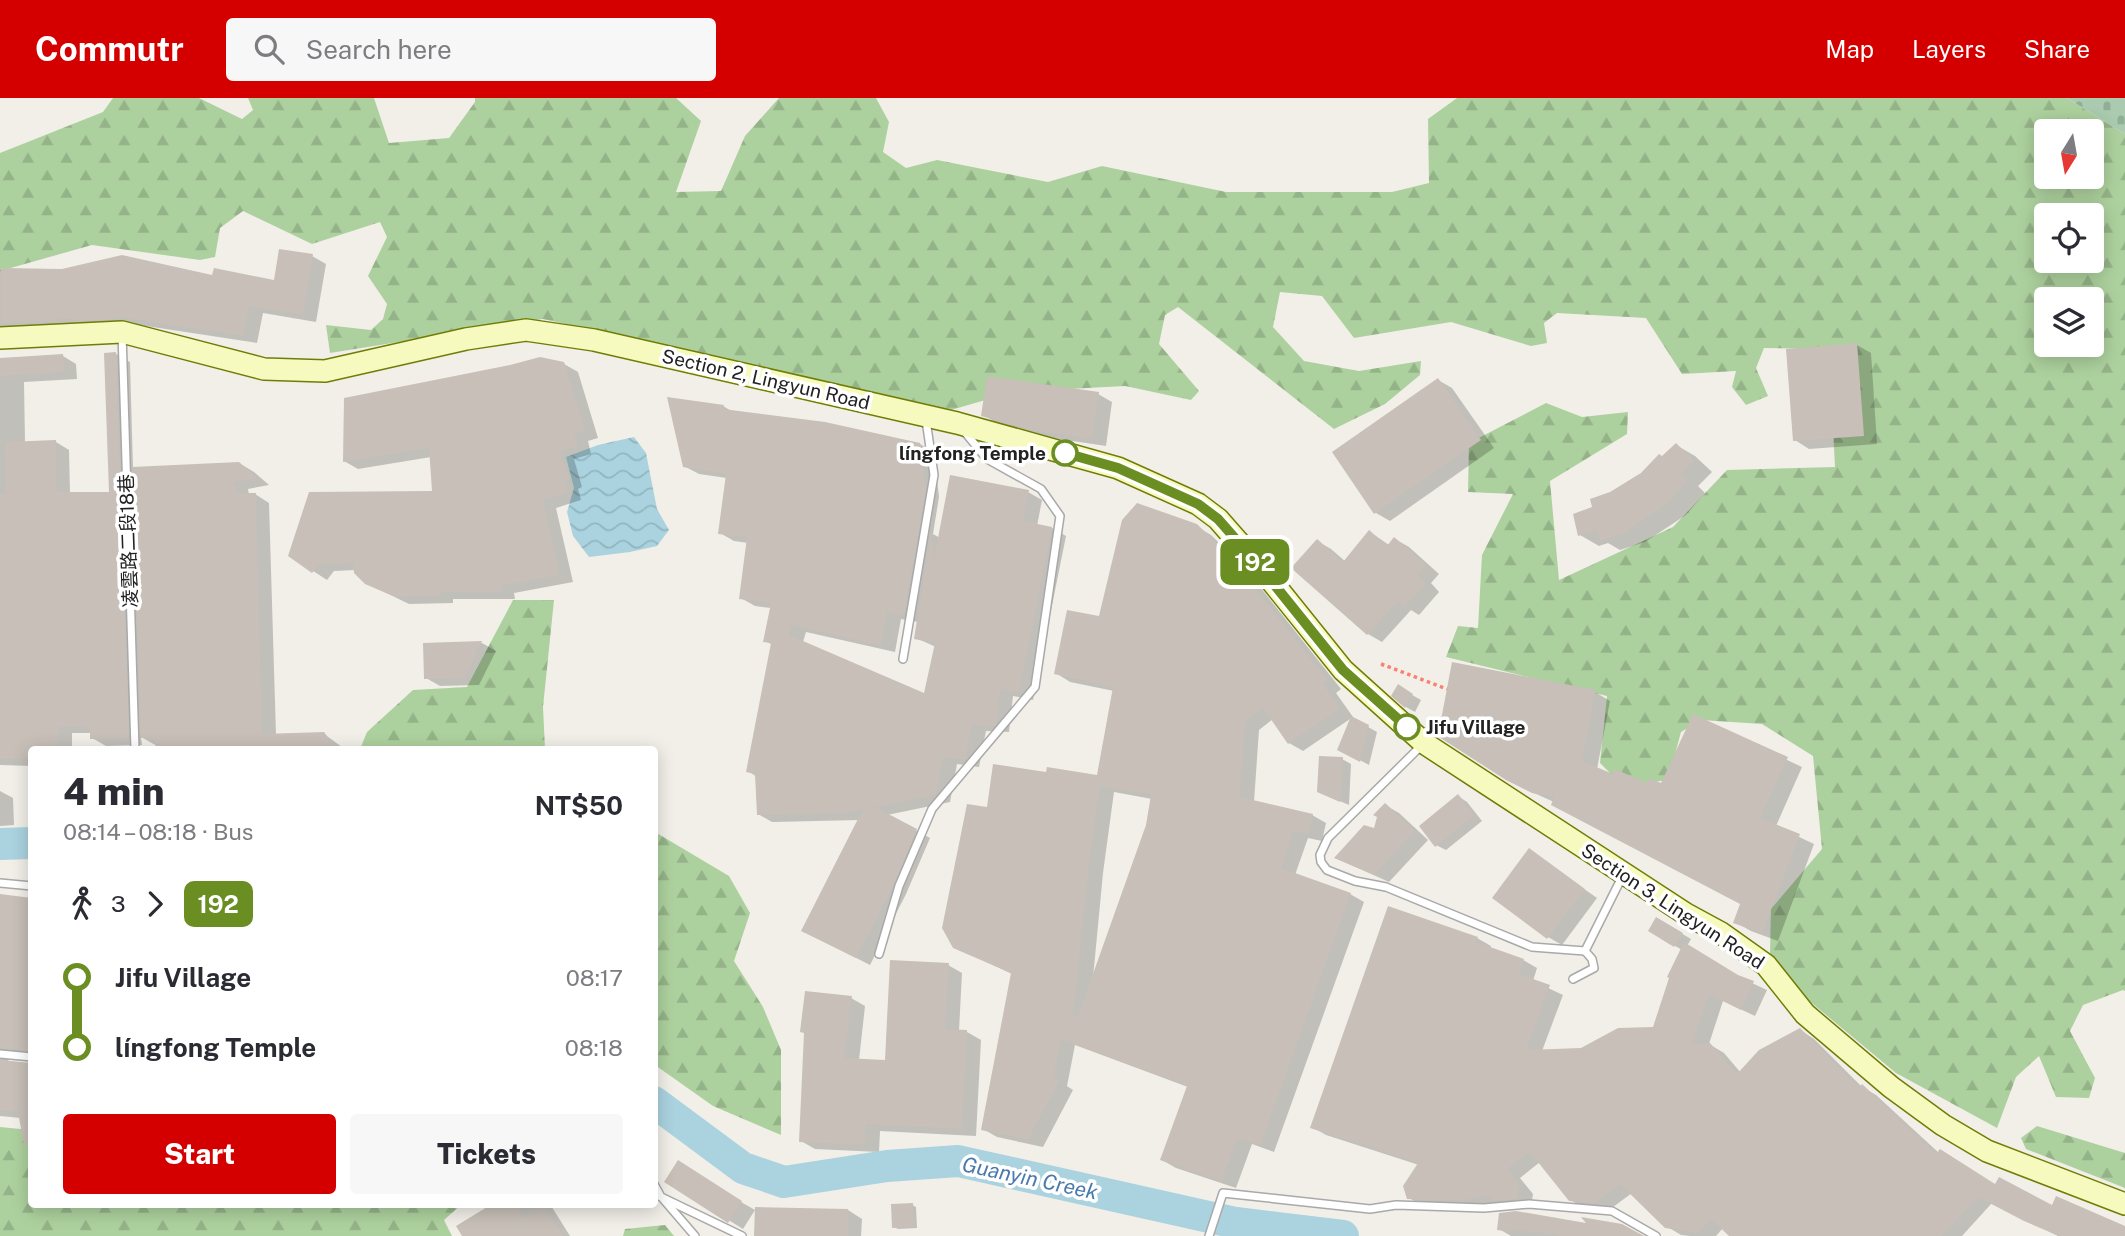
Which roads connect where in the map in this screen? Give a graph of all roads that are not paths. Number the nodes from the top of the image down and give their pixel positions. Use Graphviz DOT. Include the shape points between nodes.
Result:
graph roads {
  1 [pos="121,332"];
  2 [pos="0,338"];
  3 [pos="925,416"];
  4 [pos="957,423"];
  5 [pos="903,659"];
  6 [pos="1424,743"];
  7 [pos="135,746"];
  8 [pos="1624,873"];
  9 [pos="0,883"];
  10 [pos="28,886"];
  11 [pos="1585,951"];
  12 [pos="879,954"];
  13 [pos="1573,979"];
  14 [pos="0,1054"];
  15 [pos="28,1058"];
  16 [pos="658,1191"];
  17 [pos="661,1197"];
  18 [pos="2125,1204"];
  19 [pos="695,1236"];
  20 [pos="743,1236"];
  21 [pos="1209,1236"];
  22 [pos="1656,1236"];
  1 -- 2 [label="street, Section 2, Lingyun Road"];
  1 -- 3 [label="street, Section 2, Lingyun Road" via="264,369 325,371 526,330 594,340"];
  1 -- 7 [label="lane, 凌雲路二段18巷"];
  3 -- 4 [label="street, Section 2, Lingyun Road"];
  3 -- 5 [label="lane" via="934,475"];
  4 -- 6 [label="street, Section 2, Lingyun Road" via="1118,468 1198,504 1218,519 1261,568 1343,670"];
  4 -- 12 [label="lane" via="987,459 1041,489 1060,516 1051,582 1035,687 932,809 900,886"];
  6 -- 8 [label="street, Section 3, Lingyun Road"];
  6 -- 11 [label="lane" via="1328,838 1320,855 1327,870 1386,887 1532,947"];
  8 -- 11 [label="lane"];
  8 -- 18 [label="street, Section 3, Lingyun Road" via="1766,965 1805,1014 1943,1125 1987,1151"];
  9 -- 10 [label="lane"];
  11 -- 13 [label="lane" via="1594,968"];
  14 -- 15 [label="lane"];
  16 -- 17 [label="lane"];
  17 -- 19 [label="lane"];
  17 -- 20 [label="lane"];
  21 -- 22 [label="lane" via="1223,1193 1370,1209 1529,1204 1612,1211"];
}
